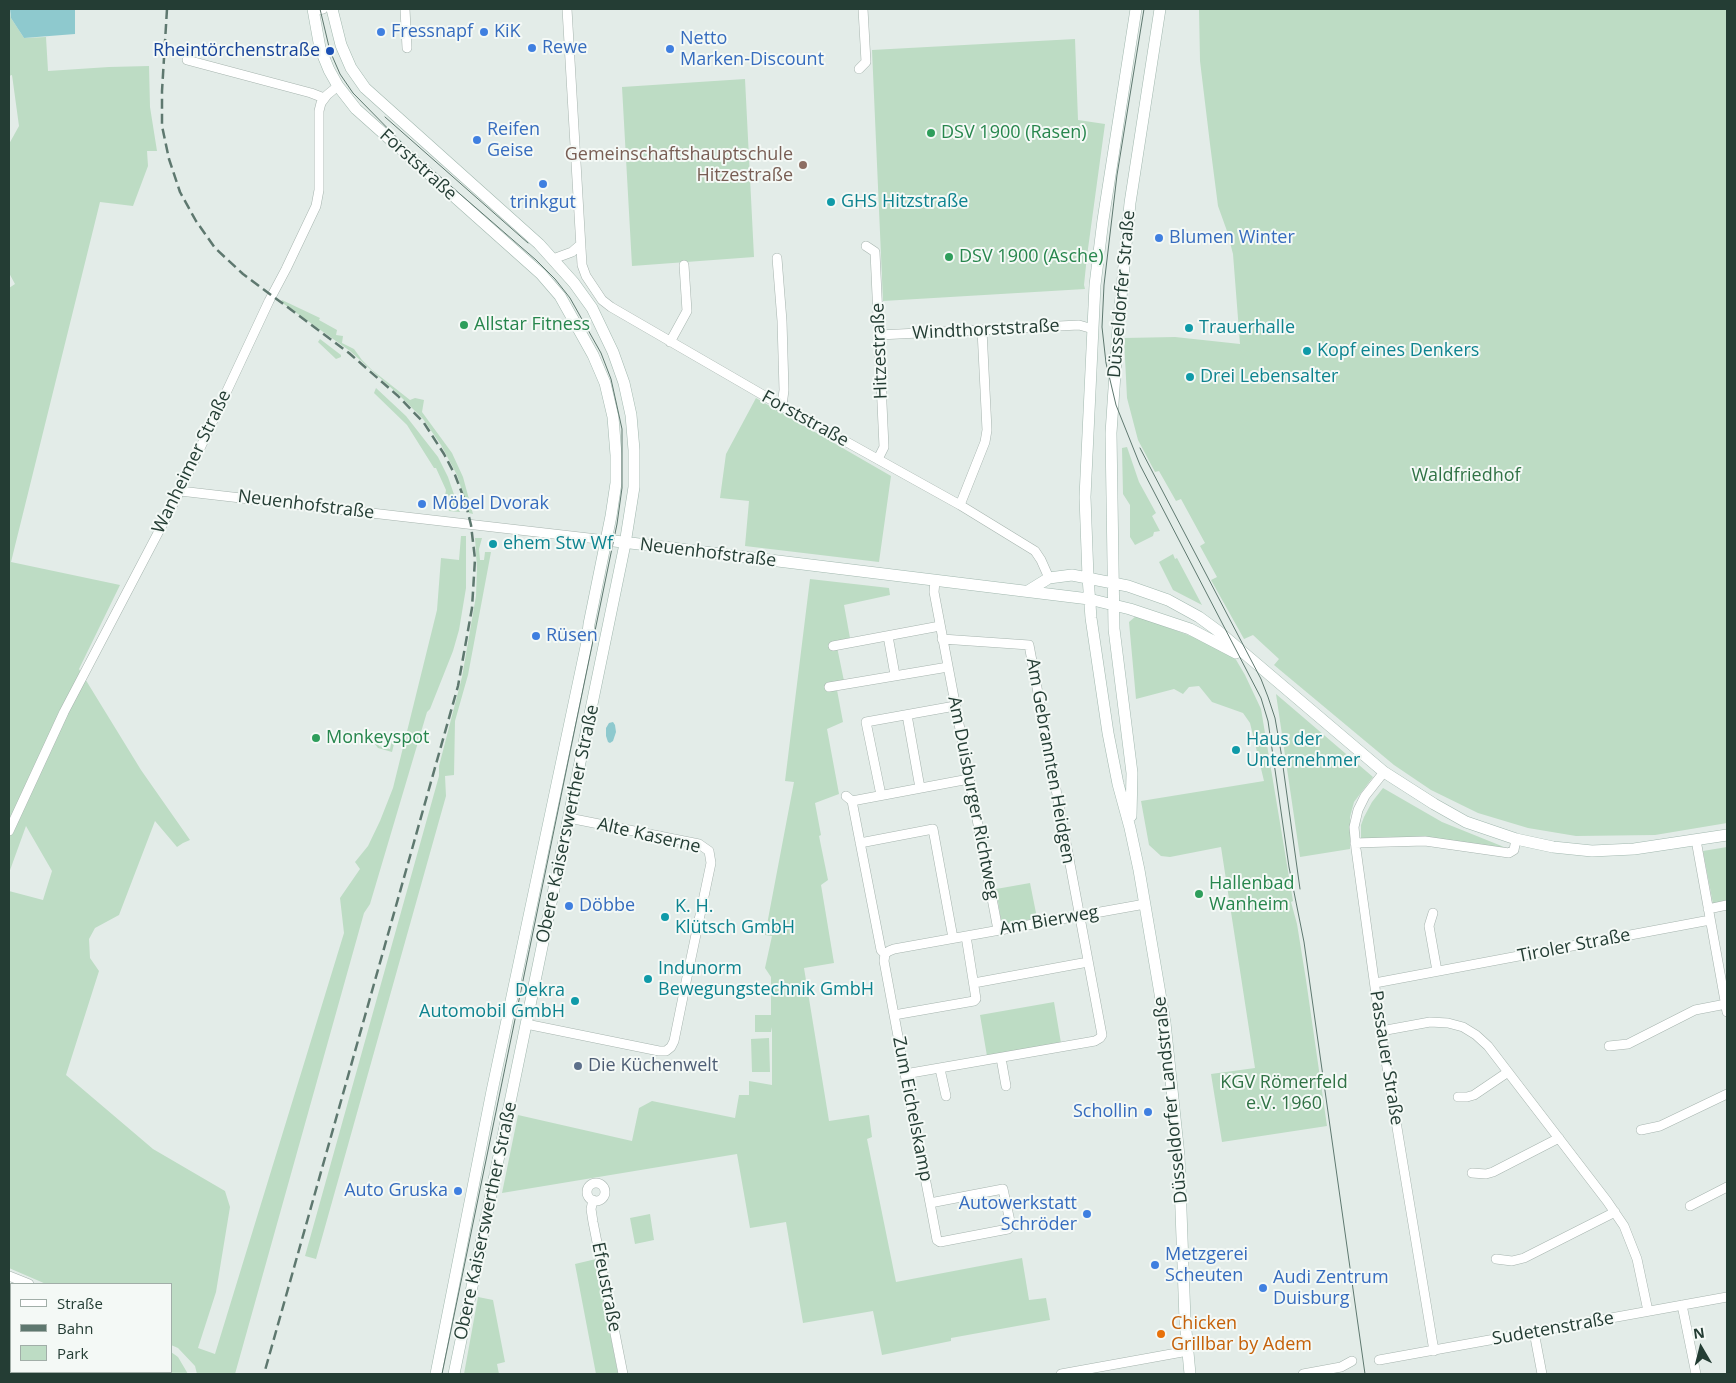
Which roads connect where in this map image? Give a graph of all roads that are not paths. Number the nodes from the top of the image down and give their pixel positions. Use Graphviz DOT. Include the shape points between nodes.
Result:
graph roads {
  1 [pos="316,9"];
  2 [pos="332,9"];
  3 [pos="405,9"];
  4 [pos="567,9"];
  5 [pos="863,9"];
  6 [pos="1136,9"];
  7 [pos="1160,9"];
  8 [pos="407,48"];
  9 [pos="187,60"];
  10 [pos="859,69"];
  11 [pos="338,86"];
  12 [pos="324,98"];
  13 [pos="580,245"];
  14 [pos="866,246"];
  15 [pos="777,258"];
  16 [pos="553,259"];
  17 [pos="684,265"];
  18 [pos="574,282"];
  19 [pos="560,296"];
  20 [pos="1093,329"];
  21 [pos="982,330"];
  22 [pos="879,335"];
  23 [pos="670,342"];
  24 [pos="782,406"];
  25 [pos="878,459"];
  26 [pos="180,491"];
  27 [pos="960,505"];
  28 [pos="606,540"];
  29 [pos="625,544"];
  30 [pos="1088,577"];
  31 [pos="1049,578"];
  32 [pos="935,581"];
  33 [pos="1112,582"];
  34 [pos="1028,591"];
  35 [pos="1052,594"];
  36 [pos="1089,599"];
  37 [pos="1113,605"];
  38 [pos="940,626"];
  39 [pos="888,636"];
  40 [pos="942,639"];
  41 [pos="832,646"];
  42 [pos="1259,666"];
  43 [pos="948,667"];
  44 [pos="895,675"];
  45 [pos="829,687"];
  46 [pos="955,706"];
  47 [pos="907,715"];
  48 [pos="1384,772"];
  49 [pos="969,779"];
  50 [pos="920,788"];
  51 [pos="881,795"];
  52 [pos="569,818"];
  53 [pos="1130,828"];
  54 [pos="9,831"];
  55 [pos="1727,835"];
  56 [pos="1516,839"];
  57 [pos="1696,840"];
  58 [pos="860,843"];
  59 [pos="1355,843"];
  60 [pos="1145,904"];
  61 [pos="1727,905"];
  62 [pos="1708,909"];
  63 [pos="1433,913"];
  64 [pos="1079,915"];
  65 [pos="1710,920"];
  66 [pos="998,930"];
  67 [pos="966,936"];
  68 [pos="953,938"];
  69 [pos="885,954"];
  70 [pos="1088,962"];
  71 [pos="1437,971"];
  72 [pos="974,983"];
  73 [pos="1374,983"];
  74 [pos="1727,1008"];
  75 [pos="894,1015"];
  76 [pos="526,1024"];
  77 [pos="1381,1031"];
  78 [pos="1609,1046"];
  79 [pos="1001,1058"];
  80 [pos="940,1069"];
  81 [pos="1508,1072"];
  82 [pos="905,1074"];
  83 [pos="1006,1086"];
  84 [pos="1727,1094"];
  85 [pos="946,1096"];
  86 [pos="1458,1097"];
  87 [pos="1641,1130"];
  88 [pos="1559,1138"];
  89 [pos="1472,1174"];
  90 [pos="1727,1187"];
  91 [pos="593,1200"];
  92 [pos="930,1204"];
  93 [pos="1690,1206"];
  94 [pos="1615,1212"];
  95 [pos="1496,1259"];
  96 [pos="9,1276"];
  97 [pos="26,1283"];
  98 [pos="1727,1297"];
  99 [pos="1682,1305"];
  100 [pos="1648,1311"];
  101 [pos="1534,1332"];
  102 [pos="1188,1351"];
  103 [pos="1434,1351"];
  104 [pos="1379,1360"];
  105 [pos="1352,1361"];
  106 [pos="436,1374"];
  107 [pos="454,1374"];
  108 [pos="623,1374"];
  109 [pos="1061,1374"];
  110 [pos="1190,1374"];
  111 [pos="1303,1374"];
  112 [pos="1542,1374"];
  113 [pos="1696,1374"];
  1 -- 11 [label="street, Forststraße" via="320,48"];
  2 -- 16 [label="street, Forststraße" via="341,45 364,88"];
  3 -- 8 [label="street"];
  4 -- 13 [label="street, Forststraße"];
  5 -- 10 [label="street" via="866,62"];
  6 -- 20 [label="street, Düsseldorfer Straße" via="1103,220"];
  7 -- 33 [label="street, Düsseldorfer Straße" via="1130,203 1118,329 1111,433"];
  9 -- 12 [label="street"];
  11 -- 12 [label="street"];
  11 -- 19 [label="street, Forststraße" via="356,109 541,274"];
  12 -- 26 [label="street, Wanheimer Straße" via="319,111 316,206"];
  13 -- 16 [label="street" via="572,252"];
  13 -- 23 [label="street, Forststraße" via="586,276 602,300"];
  14 -- 22 [label="street, Hitzestraße" via="875,252"];
  15 -- 24 [label="street" via="782,322"];
  16 -- 18 [label="street, Forststraße"];
  17 -- 23 [label="street" via="686,314"];
  18 -- 29 [label="street, Obere Kaiserswerther Straße" via="592,308 624,382 634,468"];
  19 -- 28 [label="street, Obere Kaiserswerther Straße" via="593,355 613,417 616,483"];
  20 -- 21 [label="street, Windthorststraße" via="1079,325"];
  20 -- 30 [label="street, Düsseldorfer Straße" via="1085,497"];
  21 -- 22 [label="street, Windthorststraße"];
  21 -- 27 [label="street" via="987,430"];
  22 -- 25 [label="street, Hitzestraße" via="884,448"];
  23 -- 24 [label="street, Forststraße"];
  24 -- 25 [label="street, Forststraße"];
  25 -- 27 [label="street, Forststraße"];
  26 -- 28 [label="street, Neuenhofstraße"];
  26 -- 54 [label="street, Wanheimer Straße" via="64,712"];
  27 -- 31 [label="street, Forststraße" via="1035,551"];
  28 -- 29 [label="street, Neuenhofstraße"];
  28 -- 106 [label="street, Obere Kaiserswerther Straße"];
  29 -- 32 [label="street, Neuenhofstraße"];
  29 -- 52 [label="street, Obere Kaiserswerther Straße"];
  30 -- 31 [label="street" via="1072,574"];
  30 -- 33 [label="street"];
  30 -- 36 [label="street, Düsseldorfer Landstraße"];
  31 -- 34 [label="street"];
  31 -- 35 [label="street"];
  32 -- 34 [label="street, Neuenhofstraße"];
  32 -- 38 [label="street, Am Duisburger Richtweg"];
  33 -- 37 [label="street, Düsseldorfer Landstraße"];
  33 -- 42 [label="street" via="1151,593 1184,608 1218,631"];
  34 -- 35 [label="street, Neuenhofstraße"];
  35 -- 36 [label="street, Neuenhofstraße"];
  36 -- 37 [label="street, Neuenhofstraße"];
  36 -- 53 [label="street, Düsseldorfer Landstraße" via="1108,733"];
  37 -- 42 [label="street, Neuenhofstraße" via="1190,629"];
  37 -- 53 [label="street, Düsseldorfer Landstraße" via="1132,772"];
  38 -- 39 [label="street"];
  38 -- 40 [label="street, Am Duisburger Richtweg"];
  39 -- 41 [label="street"];
  39 -- 44 [label="street"];
  40 -- 43 [label="street, Am Duisburger Richtweg"];
  40 -- 64 [label="street, Am Gebrannten Heidgen" via="1029,645"];
  42 -- 48 [label="street"];
  43 -- 44 [label="street"];
  43 -- 46 [label="street, Am Duisburger Richtweg"];
  44 -- 45 [label="street"];
  46 -- 47 [label="street"];
  46 -- 49 [label="street, Am Duisburger Richtweg"];
  47 -- 50 [label="street"];
  47 -- 51 [label="street" via="866,722"];
  48 -- 56 [label="street" via="1466,822"];
  48 -- 59 [label="street, Passauer Straße" via="1358,810"];
  49 -- 50 [label="street, Zum Eichelskamp"];
  49 -- 66 [label="street, Am Duisburger Richtweg"];
  50 -- 51 [label="street, Zum Eichelskamp"];
  51 -- 58 [label="street, Zum Eichelskamp" via="849,798"];
  52 -- 76 [label="street, Obere Kaiserswerther Straße"];
  52 -- 76 [label="street, Alte Kaserne" via="699,844 709,850 711,863 671,1047 659,1051"];
  53 -- 60 [label="street, Düsseldorfer Landstraße"];
  55 -- 57 [label="street"];
  56 -- 57 [label="street" via="1553,847 1592,850 1634,849"];
  56 -- 59 [label="street" via="1514,850 1508,853 1425,841"];
  57 -- 62 [label="street"];
  58 -- 68 [label="street" via="933,829"];
  58 -- 69 [label="street, Zum Eichelskamp" via="881,950"];
  59 -- 73 [label="street, Passauer Straße"];
  60 -- 64 [label="street, Am Bierweg"];
  60 -- 102 [label="street, Düsseldorfer Landstraße" via="1165,1023 1175,1110"];
  61 -- 62 [label="street"];
  62 -- 65 [label="street"];
  63 -- 71 [label="street" via="1429,926"];
  64 -- 66 [label="street, Am Bierweg"];
  64 -- 70 [label="street, Am Gebrannten Heidgen"];
  65 -- 71 [label="street, Tiroler Straße"];
  65 -- 74 [label="street"];
  66 -- 67 [label="street, Am Bierweg"];
  67 -- 68 [label="street, Am Bierweg"];
  67 -- 72 [label="street, Zum Eichelskamp"];
  68 -- 69 [label="street, Am Bierweg" via="890,950"];
  69 -- 75 [label="street, Zum Eichelskamp"];
  70 -- 72 [label="street"];
  70 -- 79 [label="street, Am Gebrannten Heidgen" via="1102,1033 1100,1038"];
  71 -- 73 [label="street, Tiroler Straße"];
  72 -- 75 [label="street, Zum Eichelskamp" via="974,1001"];
  73 -- 77 [label="street, Passauer Straße"];
  74 -- 78 [label="street" via="1695,1010 1628,1044"];
  75 -- 82 [label="street, Zum Eichelskamp"];
  76 -- 107 [label="street, Obere Kaiserswerther Straße"];
  77 -- 81 [label="street" via="1430,1022 1463,1027 1488,1046"];
  77 -- 103 [label="street, Passauer Straße"];
  79 -- 80 [label="street, Am Gebrannten Heidgen"];
  79 -- 83 [label="street"];
  80 -- 82 [label="street, Am Gebrannten Heidgen"];
  80 -- 85 [label="street"];
  81 -- 86 [label="street" via="1474,1095"];
  81 -- 88 [label="street"];
  82 -- 92 [label="street, Zum Eichelskamp"];
  84 -- 87 [label="street" via="1660,1126"];
  88 -- 89 [label="street" via="1493,1172"];
  88 -- 94 [label="street"];
  90 -- 93 [label="street"];
  91 -- 108 [label="street, Efeustraße" via="592,1215"];
  92 -- 92 [label="street, Zum Eichelskamp" via="1003,1190 1011,1226 940,1242"];
  94 -- 95 [label="street" via="1524,1258 1512,1261"];
  94 -- 100 [label="street" via="1637,1258"];
  96 -- 97 [label="street"];
  98 -- 99 [label="street, Sudetenstraße"];
  99 -- 100 [label="street, Sudetenstraße"];
  99 -- 113 [label="street"];
  100 -- 101 [label="street, Sudetenstraße"];
  101 -- 103 [label="street, Sudetenstraße"];
  101 -- 112 [label="street"];
  102 -- 109 [label="street"];
  102 -- 110 [label="street, Düsseldorfer Landstraße"];
  103 -- 104 [label="street, Sudetenstraße"];
  105 -- 111 [label="street" via="1341,1367"];
}
